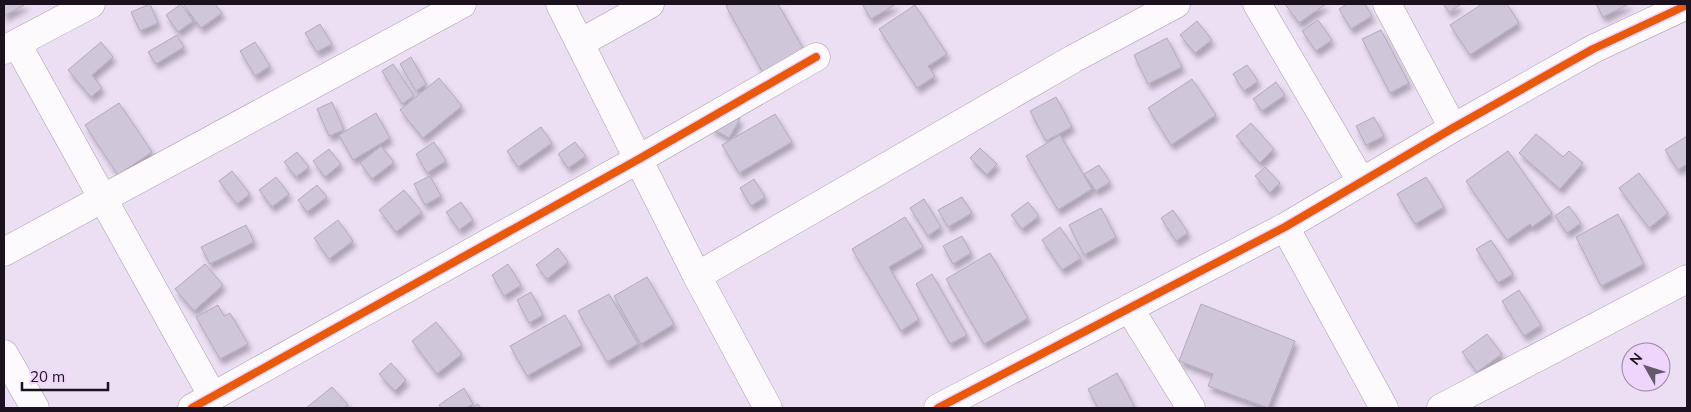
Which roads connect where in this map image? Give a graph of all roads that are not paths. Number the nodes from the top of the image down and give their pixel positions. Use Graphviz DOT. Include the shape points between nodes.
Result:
graph roads {
  1 [pos="91,4"];
  2 [pos="462,4"];
  3 [pos="560,4"];
  4 [pos="650,4"];
  5 [pos="1176,4"];
  6 [pos="1258,4"];
  7 [pos="1387,4"];
  8 [pos="1687,6"];
  9 [pos="580,43"];
  10 [pos="10,47"];
  11 [pos="816,57"];
  12 [pos="1453,128"];
  13 [pos="639,159"];
  14 [pos="1361,181"];
  15 [pos="103,198"];
  16 [pos="1285,227"];
  17 [pos="4,252"];
  18 [pos="697,276"];
  19 [pos="1687,279"];
  20 [pos="1129,308"];
  21 [pos="4,354"];
  22 [pos="202,403"];
  23 [pos="1456,405"];
  24 [pos="34,408"];
  25 [pos="768,408"];
  26 [pos="938,408"];
  27 [pos="1191,408"];
  28 [pos="1384,408"];
  1 -- 10 [label="street"];
  2 -- 15 [label="street"];
  3 -- 9 [label="street"];
  4 -- 9 [label="street"];
  5 -- 18 [label="street" via="1073,59"];
  6 -- 14 [label="street"];
  7 -- 12 [label="street"];
  8 -- 12 [label="street" via="1593,49"];
  9 -- 13 [label="street"];
  10 -- 15 [label="street"];
  11 -- 13 [label="street"];
  12 -- 14 [label="street"];
  13 -- 18 [label="street"];
  13 -- 22 [label="street"];
  14 -- 16 [label="street"];
  15 -- 17 [label="street"];
  15 -- 22 [label="street"];
  16 -- 20 [label="street"];
  16 -- 28 [label="street"];
  18 -- 25 [label="street"];
  19 -- 23 [label="street"];
  20 -- 26 [label="street"];
  20 -- 27 [label="street"];
  21 -- 24 [label="street"];
}
